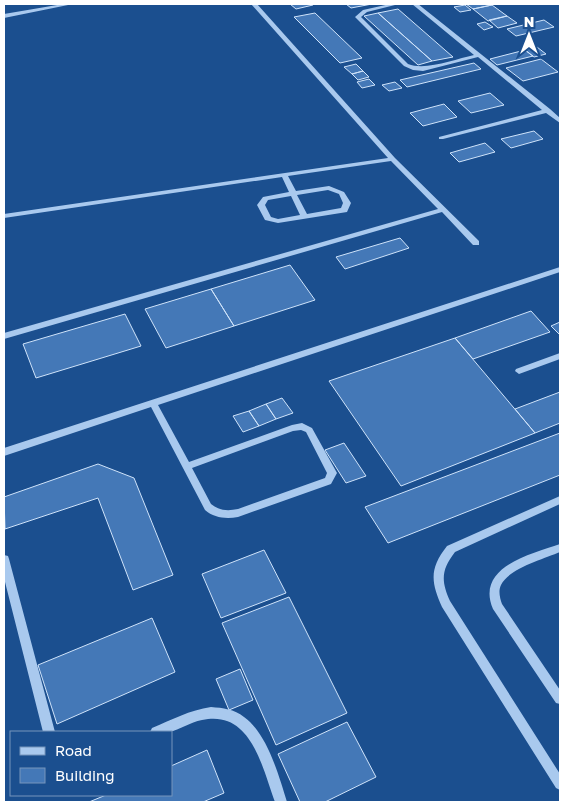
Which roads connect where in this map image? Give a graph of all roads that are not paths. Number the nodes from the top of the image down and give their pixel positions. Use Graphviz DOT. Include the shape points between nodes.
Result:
graph roads {
  1 [pos="70,4"];
  2 [pos="254,4"];
  3 [pos="395,4"];
  4 [pos="415,4"];
  5 [pos="4,16"];
  6 [pos="480,55"];
  7 [pos="548,110"];
  8 [pos="560,121"];
  9 [pos="441,138"];
  10 [pos="393,159"];
  11 [pos="284,175"];
  12 [pos="293,193"];
  13 [pos="442,210"];
  14 [pos="4,216"];
  15 [pos="305,217"];
  16 [pos="476,243"];
  17 [pos="560,269"];
  18 [pos="4,336"];
  19 [pos="560,356"];
  20 [pos="519,371"];
  21 [pos="153,403"];
  22 [pos="4,452"];
  23 [pos="186,466"];
  24 [pos="560,500"];
  25 [pos="560,548"];
  26 [pos="4,564"];
  27 [pos="560,699"];
  28 [pos="49,731"];
  29 [pos="159,731"];
  30 [pos="560,784"];
  31 [pos="281,802"];
  1 -- 5 [label="street"];
  2 -- 10 [label="street"];
  3 -- 6 [label="street" via="365,11 358,17 406,65 423,69"];
  4 -- 6 [label="street"];
  6 -- 7 [label="street"];
  7 -- 8 [label="street"];
  7 -- 9 [label="street"];
  10 -- 11 [label="street"];
  10 -- 13 [label="street"];
  11 -- 12 [label="street"];
  11 -- 14 [label="street"];
  12 -- 15 [label="street"];
  12 -- 15 [label="street" via="262,200 266,216 278,221"];
  12 -- 15 [label="street" via="334,188 348,203 340,211"];
  13 -- 16 [label="street"];
  13 -- 18 [label="lane"];
  17 -- 21 [label="street"];
  19 -- 20 [label="street"];
  21 -- 22 [label="street"];
  21 -- 23 [label="street"];
  23 -- 23 [label="street" via="208,507 228,515 324,484 332,473 309,430 302,426"];
  24 -- 30 [label="street" via="451,549 437,574 446,604"];
  25 -- 27 [label="street" via="506,571 493,589 497,606"];
  26 -- 28 [label="street"];
  29 -- 31 [label="street" via="211,713 223,713 241,720 254,735"];
}
